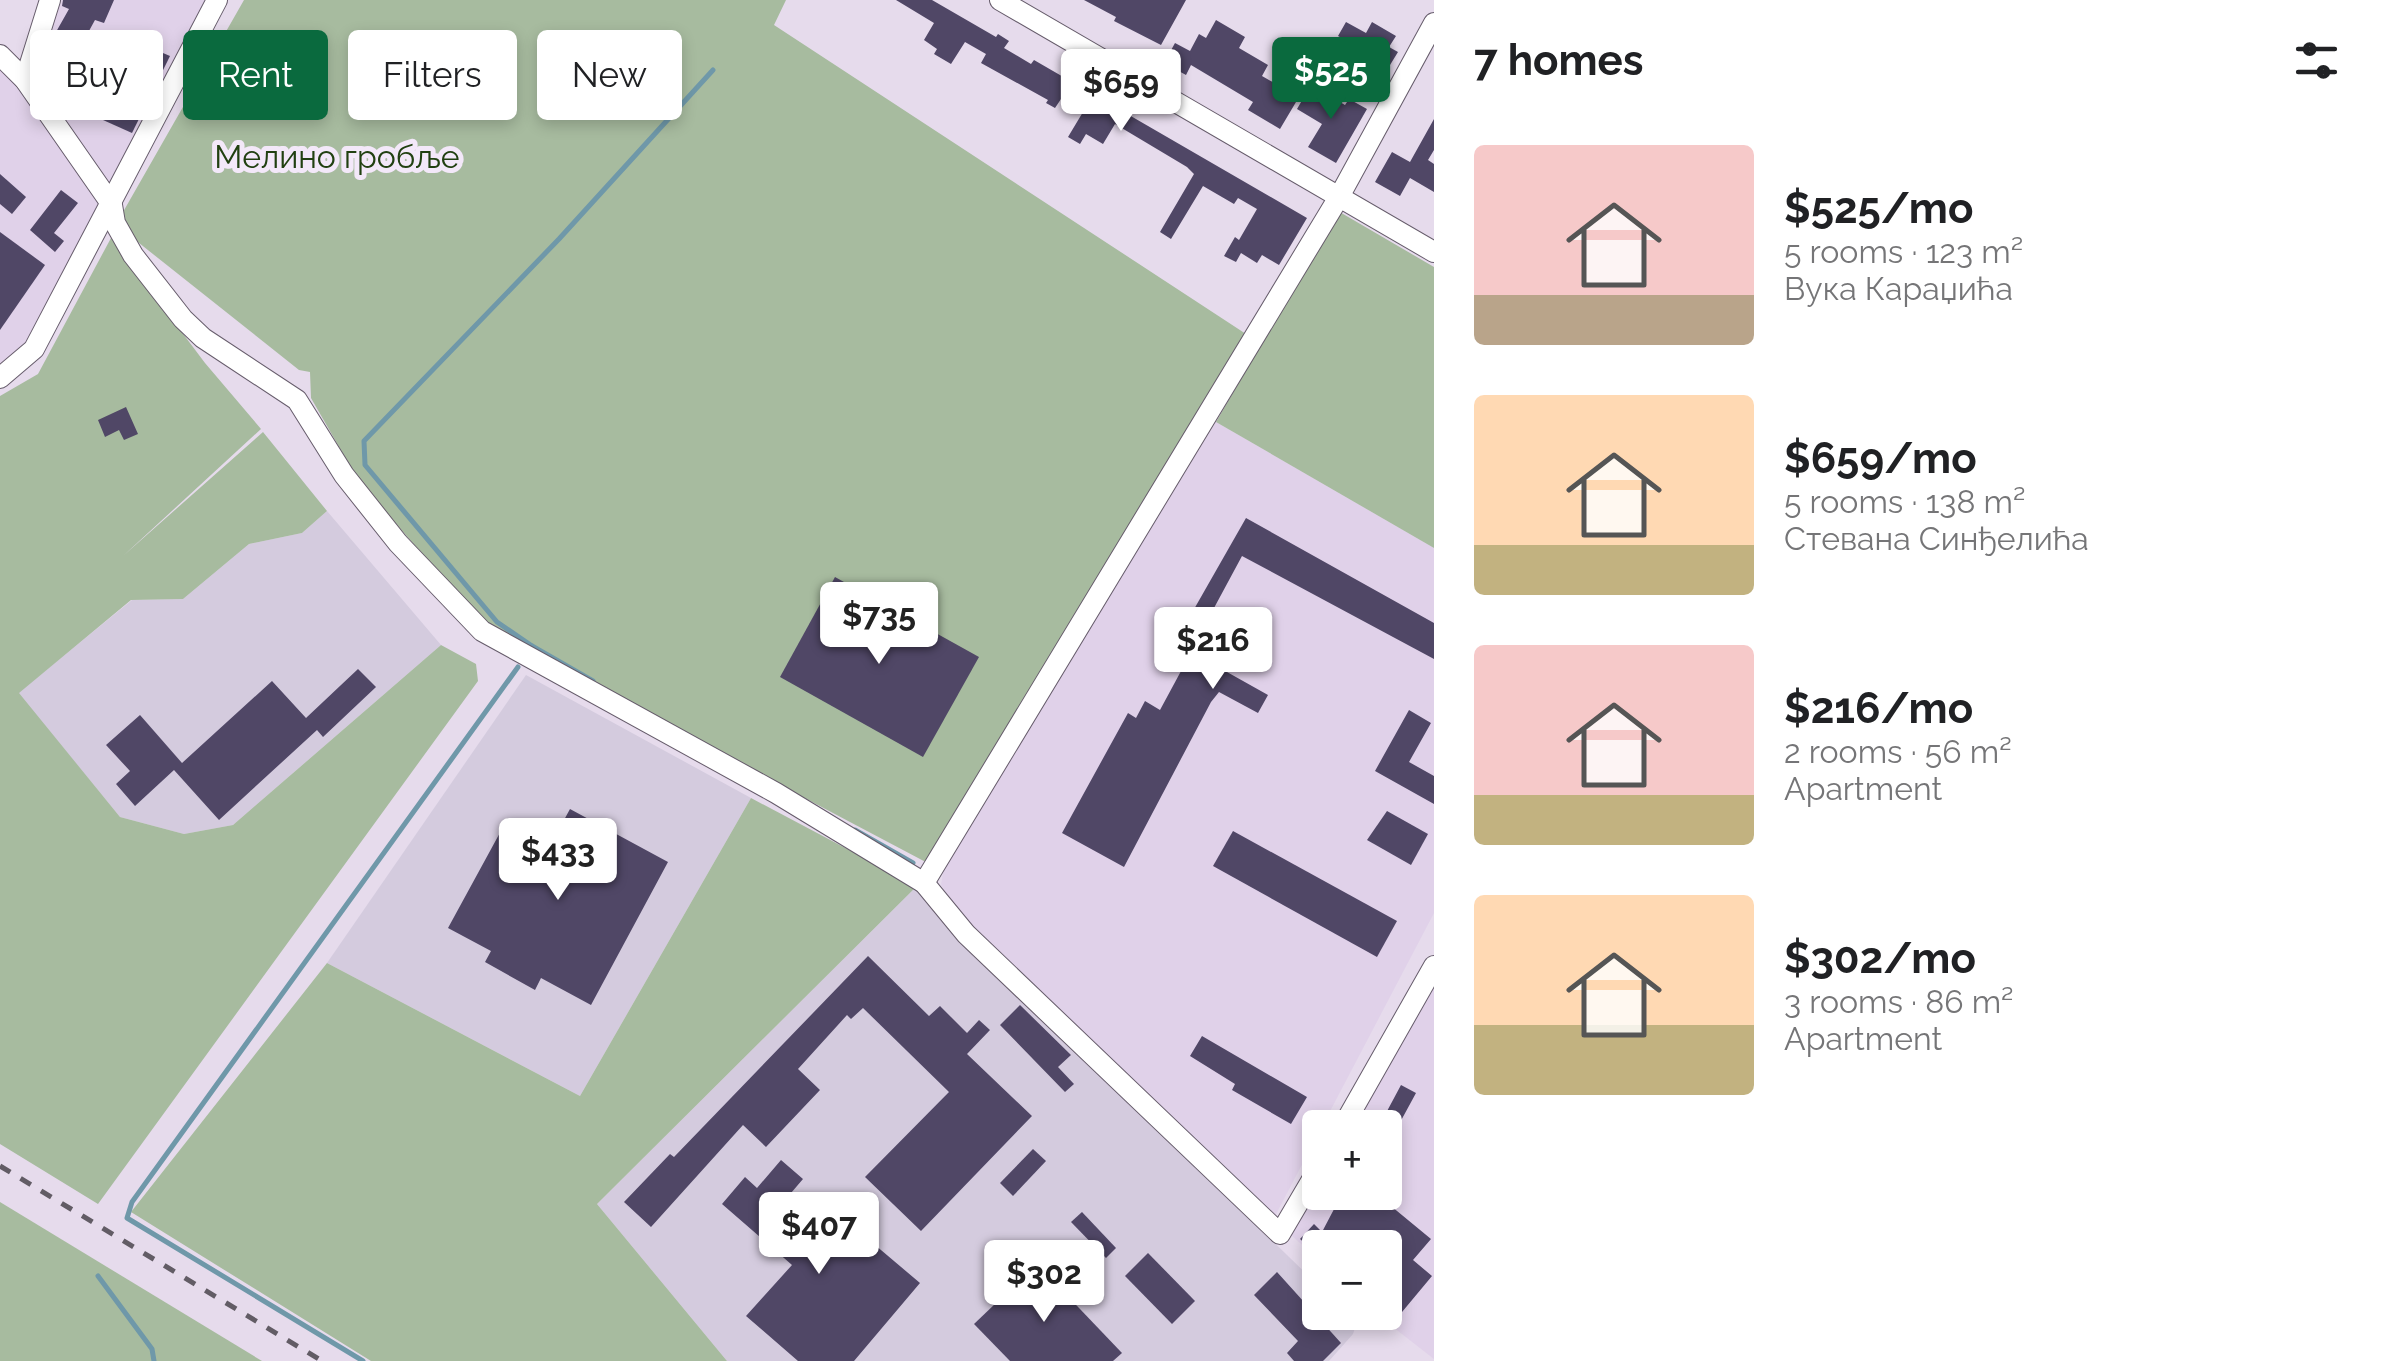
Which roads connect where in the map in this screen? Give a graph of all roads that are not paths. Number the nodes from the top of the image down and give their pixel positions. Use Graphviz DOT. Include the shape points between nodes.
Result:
graph roads {
  1 [pos="50,0"];
  2 [pos="218,0"];
  3 [pos="1000,0"];
  4 [pos="1434,23"];
  5 [pos="0,55"];
  6 [pos="25,80"];
  7 [pos="1339,197"];
  8 [pos="112,205"];
  9 [pos="1434,252"];
  10 [pos="0,378"];
  11 [pos="924,883"];
  12 [pos="1434,966"];
  13 [pos="1352,1110"];
  14 [pos="1302,1197"];
  1 -- 6 [label="street"];
  2 -- 8 [label="street"];
  3 -- 7 [label="street"];
  4 -- 7 [label="street"];
  5 -- 6 [label="street"];
  6 -- 8 [label="street"];
  7 -- 9 [label="street"];
  7 -- 11 [label="street"];
  8 -- 10 [label="street" via="34,350"];
  8 -- 11 [label="street" via="134,255 183,319 297,400 398,543 482,632 776,793"];
  11 -- 14 [label="street" via="966,934 1280,1234"];
  12 -- 13 [label="street"];
}
